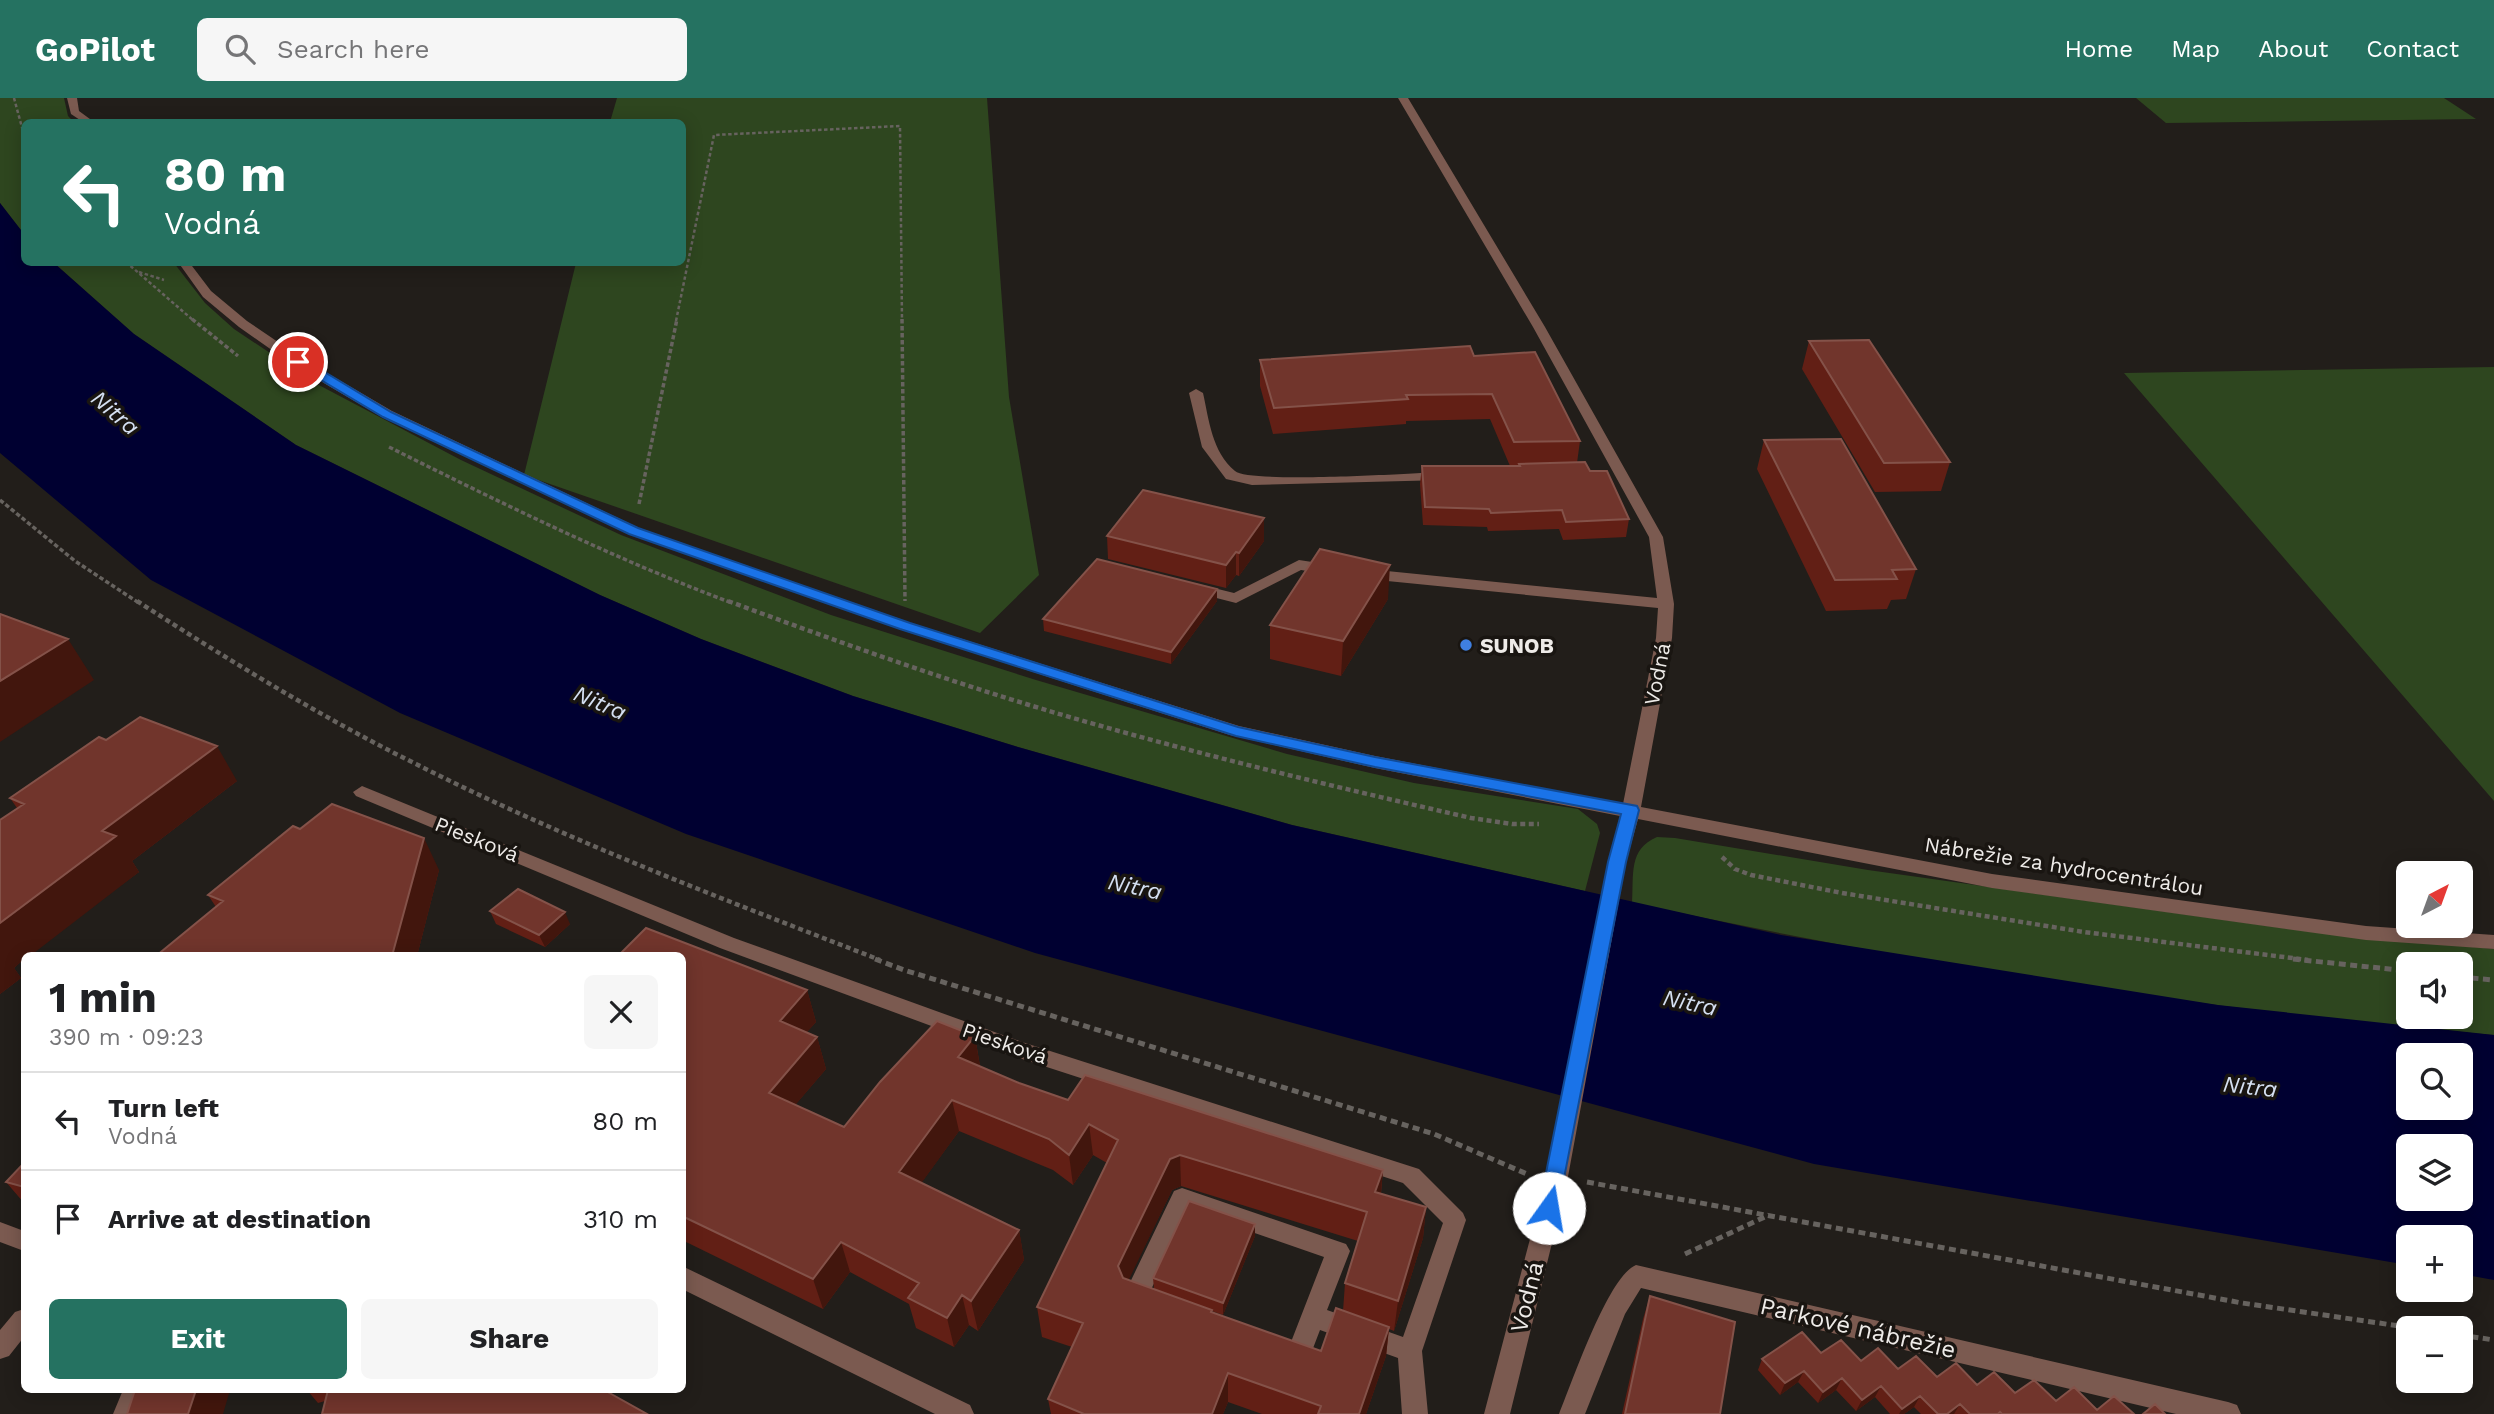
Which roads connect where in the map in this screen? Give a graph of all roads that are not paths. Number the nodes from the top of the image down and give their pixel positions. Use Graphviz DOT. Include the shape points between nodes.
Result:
graph roads {
  1 [pos="72,98"];
  2 [pos="1403,98"];
  3 [pos="85,119"];
  4 [pos="186,266"];
  5 [pos="1196,393"];
  6 [pos="1455,476"];
  7 [pos="1183,585"];
  8 [pos="1666,604"];
  9 [pos="362,792"];
  10 [pos="1631,810"];
  11 [pos="2494,942"];
  12 [pos="0,1232"];
  13 [pos="21,1240"];
  14 [pos="686,1279"];
  15 [pos="1160,1306"];
  16 [pos="1313,1316"];
  17 [pos="21,1324"];
  18 [pos="1260,1342"];
  19 [pos="0,1348"];
  20 [pos="1410,1351"];
  21 [pos="134,1393"];
  22 [pos="126,1414"];
  23 [pos="961,1414"];
  24 [pos="1415,1414"];
  25 [pos="1497,1414"];
  26 [pos="1572,1414"];
  27 [pos="2228,1414"];
  1 -- 3 [label="street" via="75,112"];
  2 -- 8 [label="street, Vodná" via="1615,473 1656,537"];
  4 -- 10 [label="street" via="207,294 243,324 320,375 387,414 634,531 905,626 1236,731"];
  5 -- 6 [label="street" via="1209,447 1231,476 1296,481"];
  7 -- 8 [label="street" via="1236,598 1299,565"];
  8 -- 10 [label="street, Vodná" via="1664,638"];
  9 -- 20 [label="street, Piesková" via="765,957 1017,1049 1411,1176 1455,1220"];
  10 -- 11 [label="street, Nábrežie za hydrocentrálou" via="1992,881 2366,933"];
  10 -- 25 [label="street, Vodná" via="1556,1182"];
  12 -- 13 [label="street"];
  14 -- 23 [label="street"];
  15 -- 16 [label="street" via="1135,1297 1182,1198 1338,1251"];
  16 -- 18 [label="street" via="1298,1356"];
  16 -- 20 [label="street"];
  17 -- 19 [label="street"];
  20 -- 24 [label="street, Piesková"];
  21 -- 22 [label="street"];
  26 -- 27 [label="street, Parkové nábrežie" via="1615,1308 1636,1276"];
}
